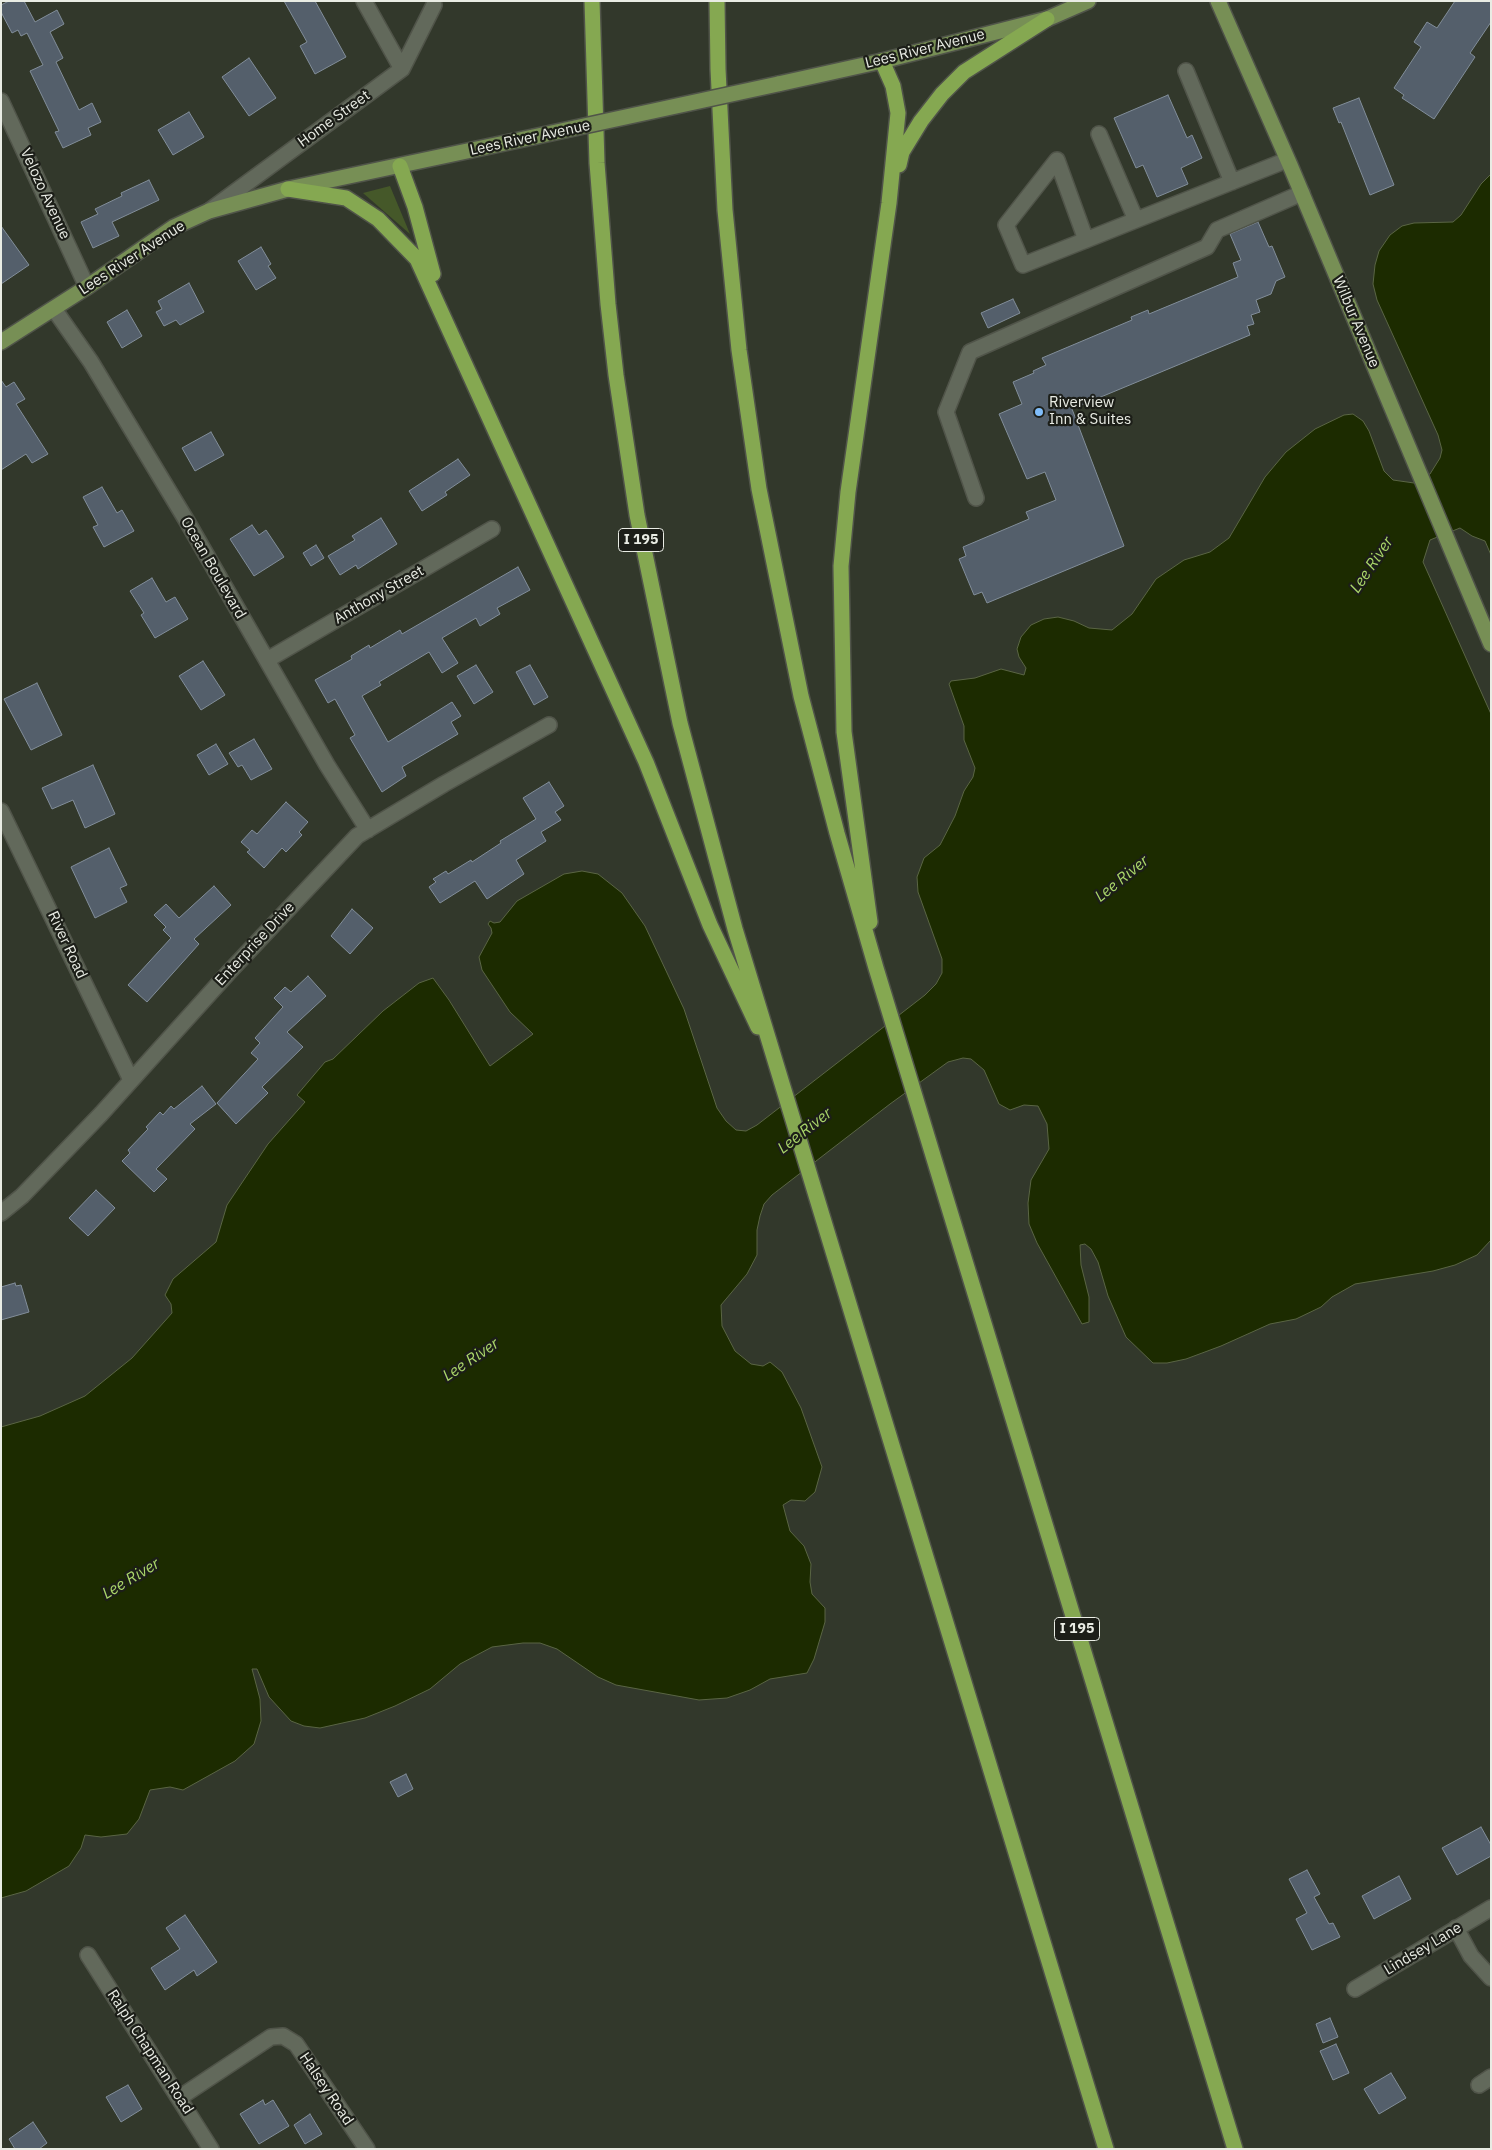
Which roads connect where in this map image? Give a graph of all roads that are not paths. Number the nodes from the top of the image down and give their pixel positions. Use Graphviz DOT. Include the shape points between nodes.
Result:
graph roads {
  1 [pos="364,1"];
  2 [pos="592,1"];
  3 [pos="717,1"];
  4 [pos="1088,1"];
  5 [pos="1218,1"];
  6 [pos="434,5"];
  7 [pos="1047,19"];
  8 [pos="882,61"];
  9 [pos="402,69"];
  10 [pos="1186,71"];
  11 [pos="1,101"];
  12 [pos="1099,134"];
  13 [pos="1288,160"];
  14 [pos="400,166"];
  15 [pos="1232,182"];
  16 [pos="288,189"];
  17 [pos="1302,193"];
  18 [pos="889,203"];
  19 [pos="209,211"];
  20 [pos="1136,220"];
  21 [pos="1086,240"];
  22 [pos="87,287"];
  23 [pos="54,308"];
  24 [pos="1,342"];
  25 [pos="456,347"];
  26 [pos="976,498"];
  27 [pos="492,529"];
  28 [pos="1491,644"];
  29 [pos="267,660"];
  30 [pos="549,726"];
  31 [pos="1,811"];
  32 [pos="368,830"];
  33 [pos="876,968"];
  34 [pos="776,1064"];
  35 [pos="131,1080"];
  36 [pos="1,1213"];
  37 [pos="1491,1908"];
  38 [pos="1456,1928"];
  39 [pos="88,1955"];
  40 [pos="1489,1972"];
  41 [pos="1355,1989"];
  42 [pos="179,2098"];
  43 [pos="211,2149"];
  44 [pos="366,2149"];
  45 [pos="1106,2149"];
  46 [pos="1235,2149"];
  1 -- 9 [label="street"];
  2 -- 34 [label="highway, I 195" via="601,234 616,375 637,516 664,654 697,792"];
  3 -- 33 [label="highway, I 195" via="725,210 739,350 759,489 801,696"];
  4 -- 7 [label="main road, Lees River Avenue"];
  5 -- 13 [label="main road, Wilbur Avenue"];
  6 -- 9 [label="street, Home Street"];
  7 -- 8 [label="main road, Lees River Avenue"];
  7 -- 18 [label="highway" via="964,72 931,107 902,152"];
  8 -- 14 [label="main road, Lees River Avenue, bridge"];
  8 -- 18 [label="highway" via="894,86 898,113"];
  9 -- 19 [label="street, Home Street"];
  10 -- 15 [label="street"];
  11 -- 22 [label="street, Velozo Avenue"];
  12 -- 20 [label="street"];
  13 -- 15 [label="street"];
  13 -- 17 [label="main road, Wilbur Avenue"];
  14 -- 16 [label="main road, Lees River Avenue"];
  14 -- 25 [label="highway"];
  15 -- 20 [label="street"];
  16 -- 19 [label="main road, Lees River Avenue"];
  16 -- 25 [label="highway" via="346,198 378,219 417,259"];
  17 -- 26 [label="street" via="1217,230 1207,246 970,352 946,412"];
  17 -- 28 [label="main road, Wilbur Avenue"];
  18 -- 33 [label="highway" via="848,492 841,566 844,732"];
  19 -- 22 [label="main road, Lees River Avenue" via="174,227"];
  20 -- 21 [label="street"];
  21 -- 21 [label="street" via="1022,265 1006,225 1057,160"];
  22 -- 23 [label="main road, Lees River Avenue"];
  23 -- 24 [label="main road, Lees River Avenue"];
  23 -- 29 [label="street, Ocean Boulevard" via="101,379"];
  25 -- 34 [label="highway" via="646,762 725,962"];
  27 -- 29 [label="street, Anthony Street"];
  29 -- 32 [label="street, Ocean Boulevard"];
  30 -- 32 [label="street, Enterprise Drive"];
  31 -- 35 [label="street, River Road"];
  32 -- 35 [label="street, Enterprise Drive" via="357,836"];
  33 -- 46 [label="highway, I 195"];
  34 -- 45 [label="highway, I 195"];
  35 -- 36 [label="street, Enterprise Drive" via="29,1189"];
  37 -- 38 [label="street, Lindsey Lane"];
  38 -- 40 [label="street" via="1472,1956"];
  38 -- 41 [label="street, Lindsey Lane"];
  39 -- 42 [label="street, Ralph Chapman Road"];
  42 -- 43 [label="street, Ralph Chapman Road"];
  42 -- 44 [label="street, Halsey Road" via="271,2037 283,2036 296,2044"];
}
